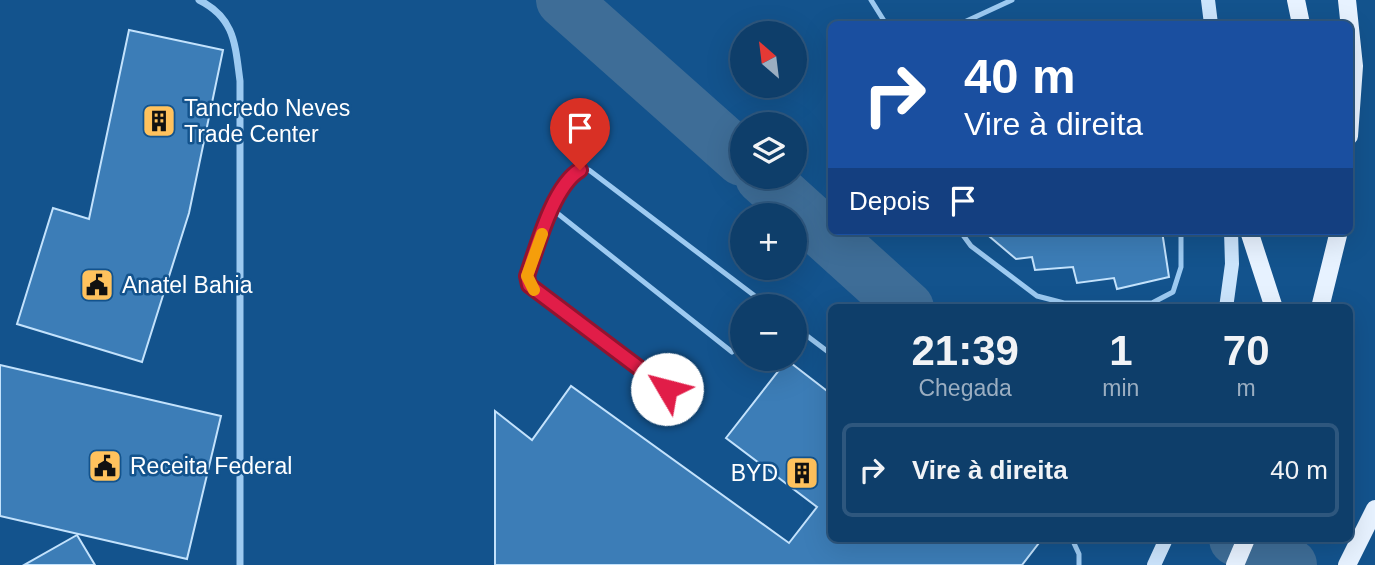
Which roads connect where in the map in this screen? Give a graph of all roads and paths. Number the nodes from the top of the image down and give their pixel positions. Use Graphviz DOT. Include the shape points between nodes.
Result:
graph roads {
  1 [pos="199,0"];
  2 [pos="871,0"];
  3 [pos="1012,0"];
  4 [pos="1208,0"];
  5 [pos="1296,0"];
  6 [pos="1348,0"];
  7 [pos="884,21"];
  8 [pos="966,21"];
  9 [pos="1211,21"];
  10 [pos="1300,21"];
  11 [pos="1350,21"];
  12 [pos="1353,55"];
  13 [pos="1353,80"];
  14 [pos="552,209"];
  15 [pos="963,235"];
  16 [pos="1181,235"];
  17 [pos="1231,235"];
  18 [pos="1251,235"];
  19 [pos="1338,235"];
  20 [pos="752,294"];
  21 [pos="1227,304"];
  22 [pos="1273,304"];
  23 [pos="1321,304"];
  24 [pos="807,336"];
  25 [pos="730,350"];
  26 [pos="828,352"];
  27 [pos="690,405"];
  28 [pos="1375,509"];
  29 [pos="1074,542"];
  30 [pos="1165,542"];
  31 [pos="1245,542"];
  32 [pos="240,565"];
  33 [pos="1079,565"];
  34 [pos="1154,565"];
  35 [pos="1235,565"];
  36 [pos="1347,565"];
  1 -- 32 [label="street" via="228,23 240,81"];
  2 -- 7 [label="lane"];
  3 -- 8 [label="lane"];
  4 -- 9 [label="street"];
  5 -- 10 [label="main road"];
  6 -- 11 [label="main road"];
  12 -- 13 [label="main road"];
  14 -- 20 [label="lane" via="573,174 589,170"];
  14 -- 25 [label="lane"];
  14 -- 27 [label="lane" via="527,276 529,285"];
  15 -- 16 [label="lane" via="1037,296 1064,303 1152,303 1173,292 1181,267"];
  17 -- 21 [label="street"];
  18 -- 22 [label="main road"];
  19 -- 23 [label="main road"];
  24 -- 26 [label="lane"];
  28 -- 36 [label="main road"];
  29 -- 33 [label="lane"];
  30 -- 34 [label="street"];
  31 -- 35 [label="main road"];
}
